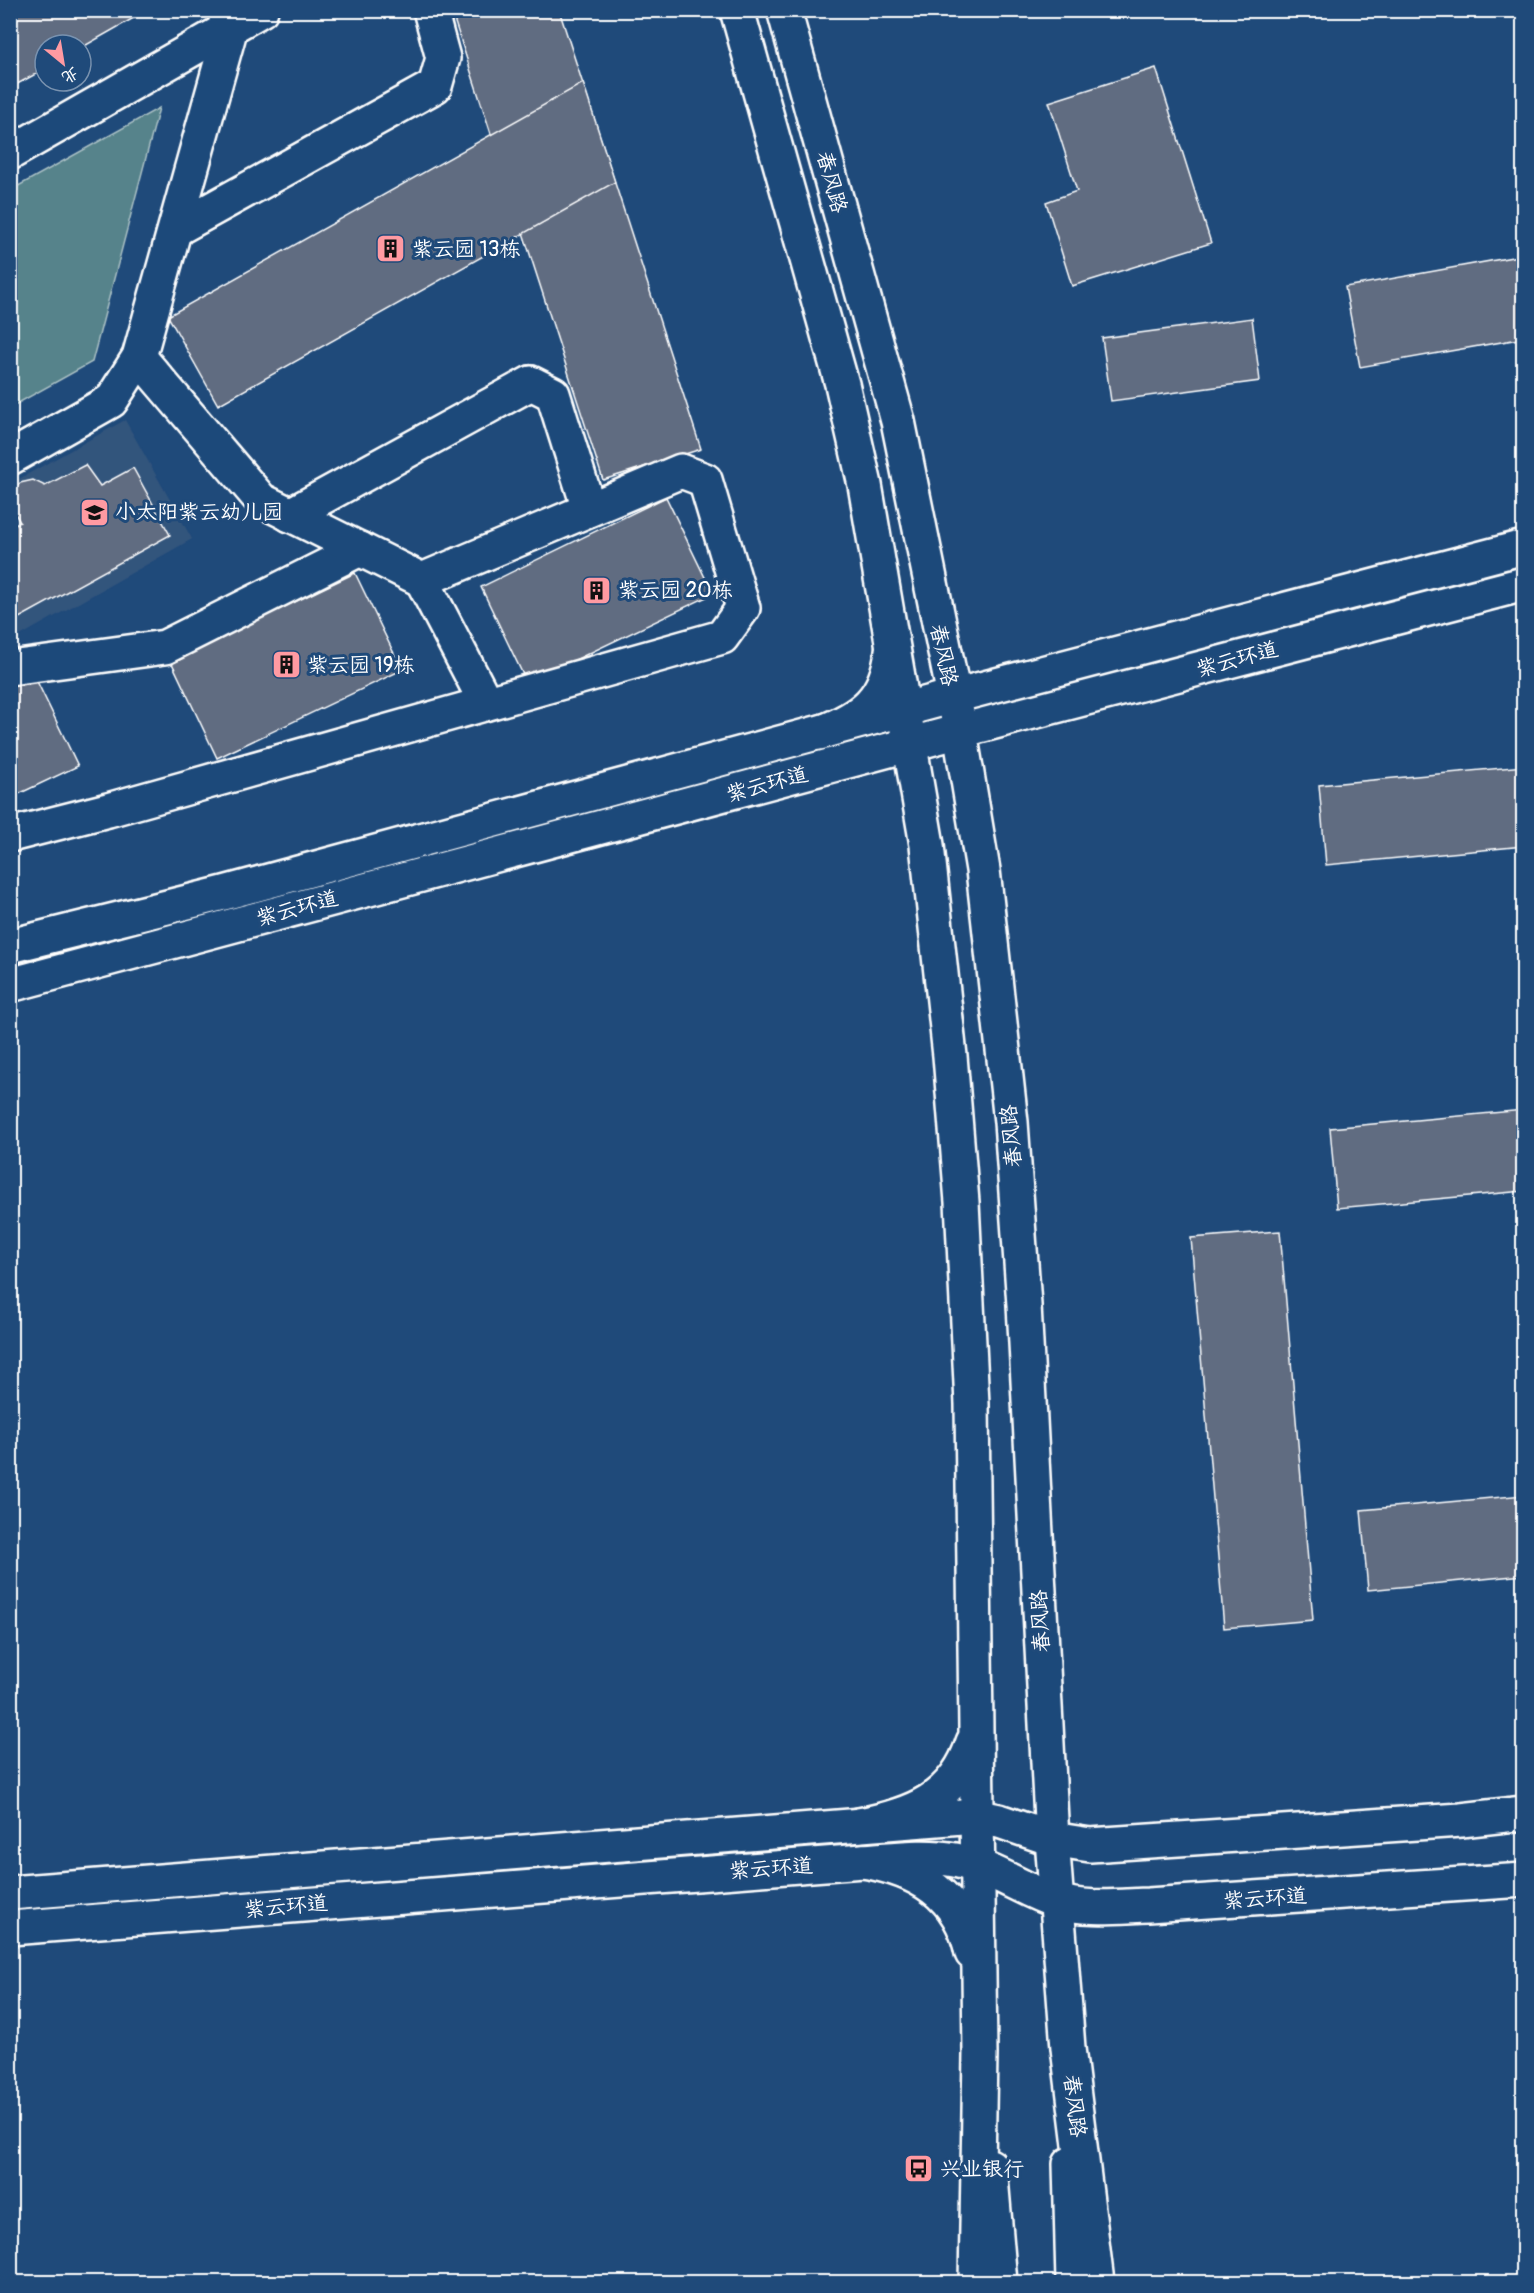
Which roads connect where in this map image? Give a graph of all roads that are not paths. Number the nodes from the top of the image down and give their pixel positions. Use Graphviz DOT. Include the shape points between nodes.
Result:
graph roads {
  1 [pos="261,10"];
  2 [pos="430,10"];
  3 [pos="737,10"];
  4 [pos="784,10"];
  5 [pos="226,19"];
  6 [pos="10,153"];
  7 [pos="176,229"];
  8 [pos="139,357"];
  9 [pos="10,458"];
  10 [pos="589,509"];
  11 [pos="291,515"];
  12 [pos="1524,547"];
  13 [pos="360,549"];
  14 [pos="422,580"];
  15 [pos="1524,584"];
  16 [pos="938,625"];
  17 [pos="893,640"];
  18 [pos="10,668"];
  19 [pos="954,696"];
  20 [pos="486,704"];
  21 [pos="910,720"];
  22 [pos="960,731"];
  23 [pos="820,733"];
  24 [pos="10,835"];
  25 [pos="10,946"];
  26 [pos="10,985"];
  27 [pos="977,1726"];
  28 [pos="1524,1813"];
  29 [pos="975,1816"];
  30 [pos="859,1826"];
  31 [pos="1052,1839"];
  32 [pos="863,1861"];
  33 [pos="977,1865"];
  34 [pos="1524,1880"];
  35 [pos="10,1893"];
  36 [pos="1057,1902"];
  37 [pos="10,1928"];
  38 [pos="978,1984"];
  39 [pos="1068,2048"];
  40 [pos="980,2054"];
  41 [pos="976,2283"];
  42 [pos="1000,2283"];
  43 [pos="1073,2283"];
  44 [pos="1097,2283"];
  1 -- 5 [label="street"];
  2 -- 7 [label="street" via="443,58 435,86"];
  3 -- 17 [label="street" via="842,384"];
  4 -- 16 [label="street, 春风路" via="898,421"];
  5 -- 6 [label="street"];
  5 -- 7 [label="street"];
  7 -- 8 [label="street"];
  8 -- 9 [label="street" via="111,401"];
  8 -- 11 [label="street" via="261,500"];
  10 -- 11 [label="street" via="553,394 531,383"];
  10 -- 14 [label="street"];
  10 -- 20 [label="street" via="681,471 705,480 743,608 722,638"];
  11 -- 13 [label="street"];
  12 -- 19 [label="street, 紫云环道"];
  13 -- 14 [label="street"];
  13 -- 18 [label="street" via="165,647"];
  14 -- 20 [label="street"];
  15 -- 22 [label="street, 紫云环道"];
  16 -- 19 [label="street, 春风路"];
  16 -- 21 [label="street" via="933,674"];
  17 -- 21 [label="street"];
  17 -- 23 [label="street" via="888,672 875,699 857,716"];
  19 -- 21 [label="street, 紫云环道"];
  19 -- 22 [label="street, 春风路"];
  20 -- 24 [label="street"];
  21 -- 22 [label="street, 紫云环道"];
  21 -- 23 [label="street, 紫云环道"];
  21 -- 26 [label="street, 紫云环道" via="821,769"];
  21 -- 27 [label="street" via="935,916 962,1202 972,1404"];
  22 -- 31 [label="street, 春风路" via="983,870 1011,1122"];
  23 -- 25 [label="street, 紫云环道" via="235,890"];
  27 -- 29 [label="street"];
  27 -- 30 [label="street" via="966,1758 946,1789 913,1811"];
  28 -- 31 [label="street, 紫云环道" via="1090,1845"];
  29 -- 30 [label="street, 紫云环道"];
  29 -- 31 [label="street, 紫云环道"];
  29 -- 33 [label="street"];
  30 -- 35 [label="street, 紫云环道"];
  31 -- 36 [label="street, 春风路"];
  32 -- 33 [label="street, 紫云环道" via="926,1858"];
  32 -- 37 [label="street, 紫云环道"];
  32 -- 38 [label="street" via="915,1875 944,1897 965,1929"];
  33 -- 36 [label="street, 紫云环道"];
  33 -- 38 [label="street"];
  34 -- 36 [label="street, 紫云环道" via="1148,1905"];
  36 -- 39 [label="street, 春风路"];
  38 -- 40 [label="street"];
  39 -- 43 [label="street"];
  39 -- 44 [label="street, 春风路"];
  40 -- 41 [label="street"];
  40 -- 42 [label="street"];
}
